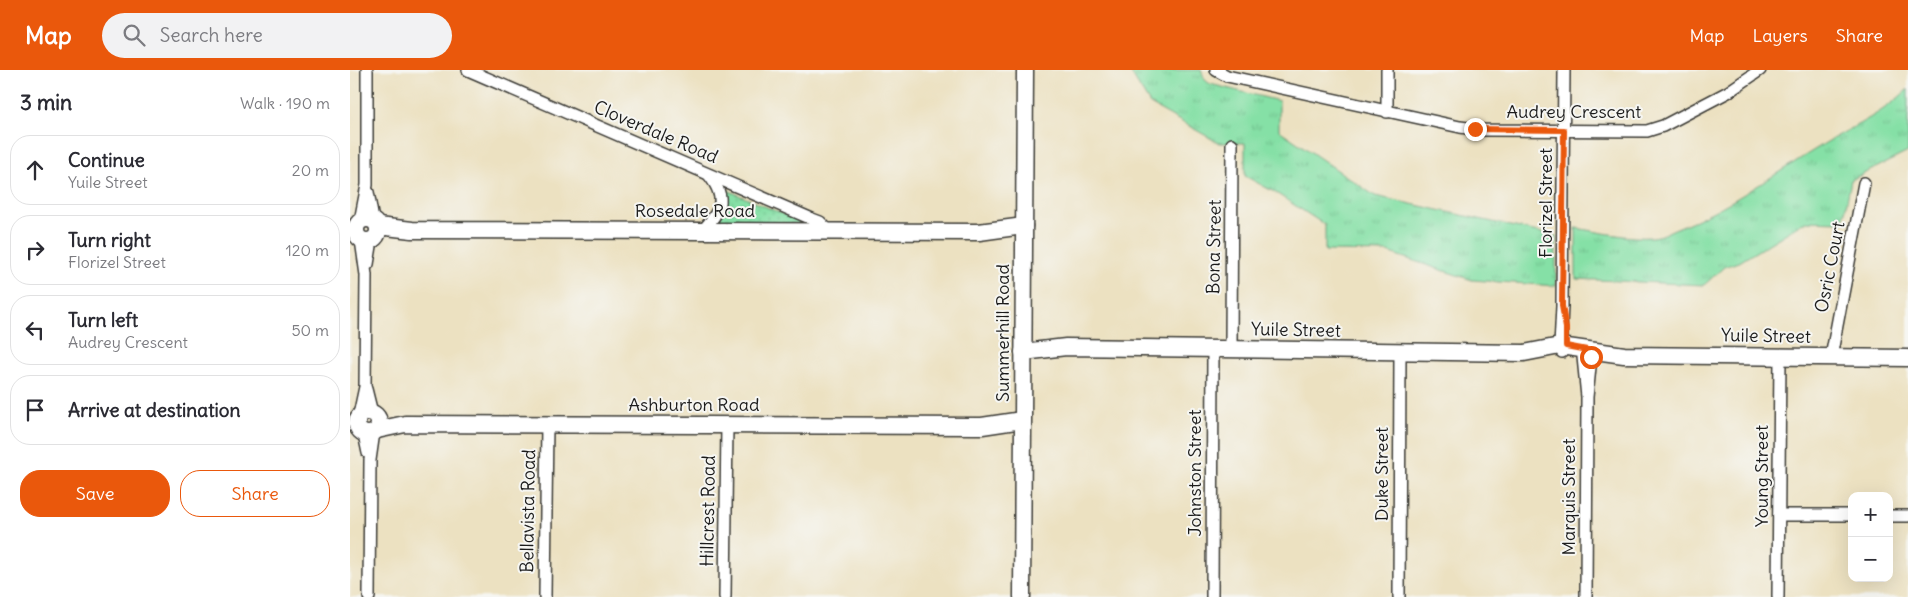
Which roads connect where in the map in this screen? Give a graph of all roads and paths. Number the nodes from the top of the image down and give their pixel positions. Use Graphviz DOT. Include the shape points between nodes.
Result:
graph roads {
  1 [pos="367,70"];
  2 [pos="468,70"];
  3 [pos="1025,70"];
  4 [pos="1216,70"];
  5 [pos="1387,70"];
  6 [pos="1564,70"];
  7 [pos="1740,70"];
  8 [pos="1760,70"];
  9 [pos="1742,84"];
  10 [pos="1387,112"];
  11 [pos="1564,130"];
  12 [pos="1232,144"];
  13 [pos="708,174"];
  14 [pos="1864,183"];
  15 [pos="363,230"];
  16 [pos="702,230"];
  17 [pos="828,231"];
  18 [pos="1024,232"];
  19 [pos="1023,346"];
  20 [pos="1563,348"];
  21 [pos="1213,349"];
  22 [pos="1230,349"];
  23 [pos="1400,351"];
  24 [pos="1587,355"];
  25 [pos="1780,356"];
  26 [pos="1831,357"];
  27 [pos="1908,358"];
  28 [pos="364,423"];
  29 [pos="546,424"];
  30 [pos="727,425"];
  31 [pos="1022,426"];
  32 [pos="1779,515"];
  33 [pos="1848,516"];
  34 [pos="1893,516"];
  35 [pos="1908,516"];
  36 [pos="369,597"];
  37 [pos="545,597"];
  38 [pos="724,597"];
  39 [pos="1022,597"];
  40 [pos="1212,597"];
  41 [pos="1399,597"];
  42 [pos="1586,597"];
  43 [pos="1778,597"];
  1 -- 15 [label="street" via="367,185"];
  2 -- 13 [label="street, Cloverdale Road"];
  3 -- 18 [label="street, Summerhill Road"];
  4 -- 10 [label="street, Audrey Crescent" via="1227,76"];
  5 -- 10 [label="street"];
  6 -- 11 [label="street, Florizel Street"];
  7 -- 9 [label="street"];
  8 -- 9 [label="street, Audrey Crescent"];
  9 -- 11 [label="street, Audrey Crescent" via="1653,130"];
  10 -- 11 [label="street, Audrey Crescent" via="1467,128"];
  11 -- 20 [label="street, Florizel Street"];
  12 -- 22 [label="street, Bona Street"];
  13 -- 16 [label="street" via="717,184 720,206 718,213"];
  13 -- 17 [label="street, Cloverdale Road" via="820,222"];
  14 -- 26 [label="street, Osric Court"];
  15 -- 16 [label="street, Rosedale Road"];
  15 -- 28 [label="street" via="366,275"];
  16 -- 17 [label="street, Rosedale Road"];
  17 -- 18 [label="street, Rosedale Road"];
  18 -- 19 [label="street, Summerhill Road"];
  19 -- 21 [label="street, Yuile Street"];
  19 -- 31 [label="street, Summerhill Road"];
  20 -- 23 [label="street, Yuile Street" via="1544,356"];
  20 -- 24 [label="street, Yuile Street"];
  21 -- 22 [label="street, Yuile Street"];
  21 -- 40 [label="street, Johnston Street"];
  22 -- 23 [label="street, Yuile Street"];
  23 -- 41 [label="street, Duke Street"];
  24 -- 25 [label="street, Yuile Street"];
  24 -- 42 [label="street, Marquis Street"];
  25 -- 26 [label="street, Yuile Street"];
  25 -- 32 [label="street, Young Street"];
  26 -- 27 [label="street, Yuile Street"];
  28 -- 29 [label="street, Ashburton Road"];
  28 -- 36 [label="street" via="370,460"];
  29 -- 30 [label="street, Ashburton Road"];
  29 -- 37 [label="street, Bellavista Road"];
  30 -- 31 [label="street, Ashburton Road"];
  30 -- 38 [label="street, Hillcrest Road"];
  31 -- 39 [label="street, Summerhill Road"];
  32 -- 33 [label="street"];
  32 -- 43 [label="street, Young Street"];
  34 -- 35 [label="street"];
}
